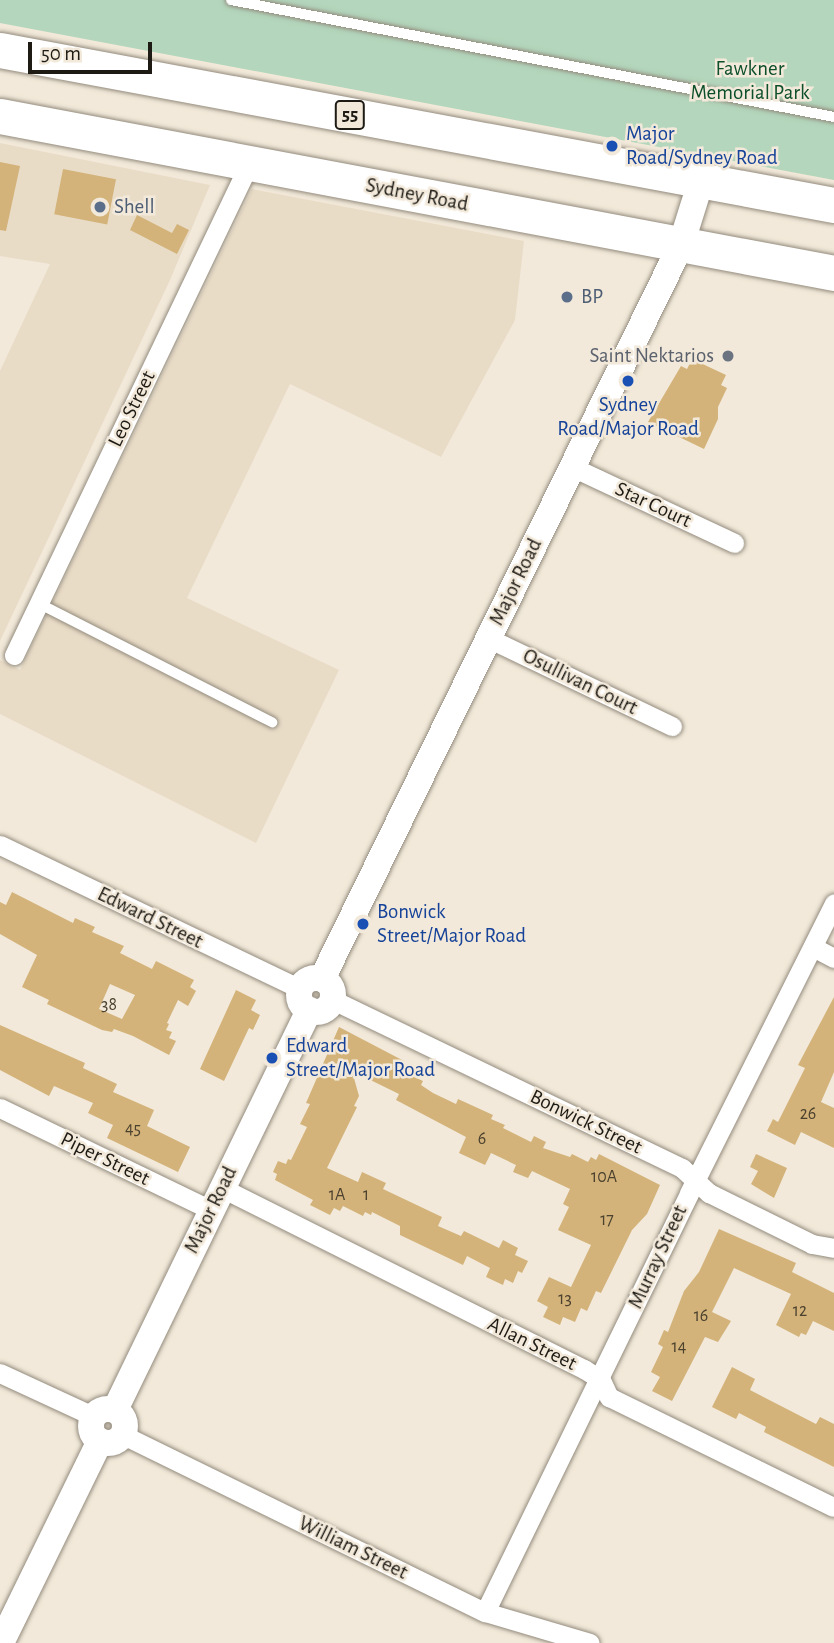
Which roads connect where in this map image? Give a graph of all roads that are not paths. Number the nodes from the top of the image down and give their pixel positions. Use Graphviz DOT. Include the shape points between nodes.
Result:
graph roads {
  1 [pos="231,0"];
  2 [pos="0,50"];
  3 [pos="0,116"];
  4 [pos="834,117"];
  5 [pos="249,164"];
  6 [pos="701,181"];
  7 [pos="834,205"];
  8 [pos="681,245"];
  9 [pos="834,273"];
  10 [pos="572,467"];
  11 [pos="734,543"];
  12 [pos="38,603"];
  13 [pos="488,638"];
  14 [pos="14,655"];
  15 [pos="272,722"];
  16 [pos="672,726"];
  17 [pos="0,845"];
  18 [pos="834,903"];
  19 [pos="813,947"];
  20 [pos="834,958"];
  21 [pos="316,995"];
  22 [pos="0,1108"];
  23 [pos="696,1179"];
  24 [pos="217,1199"];
  25 [pos="834,1248"];
  26 [pos="0,1373"];
  27 [pos="601,1380"];
  28 [pos="108,1425"];
  29 [pos="834,1507"];
  30 [pos="485,1612"];
  31 [pos="4,1640"];
  32 [pos="590,1643"];
  1 -- 4 [label="lane"];
  2 -- 6 [label="highway, 55"];
  3 -- 5 [label="highway, Sydney Road"];
  5 -- 8 [label="highway, Sydney Road"];
  5 -- 12 [label="street, Leo Street"];
  6 -- 7 [label="highway, 55"];
  6 -- 8 [label="street, Major Road"];
  8 -- 9 [label="highway, Sydney Road"];
  8 -- 10 [label="street, Major Road"];
  10 -- 11 [label="street, Star Court"];
  10 -- 13 [label="street, Major Road"];
  12 -- 14 [label="street, Leo Street"];
  12 -- 15 [label="lane"];
  13 -- 16 [label="street, Osullivan Court"];
  13 -- 21 [label="street, Major Road"];
  17 -- 21 [label="street, Edward Street"];
  18 -- 19 [label="street, Murray Street"];
  19 -- 20 [label="street"];
  19 -- 23 [label="street, Murray Street"];
  21 -- 23 [label="street, Bonwick Street" via="682,1168"];
  21 -- 24 [label="street, Major Road"];
  22 -- 24 [label="street, Piper Street"];
  23 -- 25 [label="street, Bonwick Street" via="703,1191 812,1244"];
  23 -- 27 [label="street, Murray Street"];
  24 -- 27 [label="street, Allan Street"];
  24 -- 28 [label="street, Major Road"];
  26 -- 28 [label="street, William Street"];
  27 -- 29 [label="street, Allan Street" via="609,1397"];
  27 -- 30 [label="street, Murray Street"];
  28 -- 30 [label="street, William Street"];
  28 -- 31 [label="street, Major Road"];
  30 -- 32 [label="street, William Street"];
}
